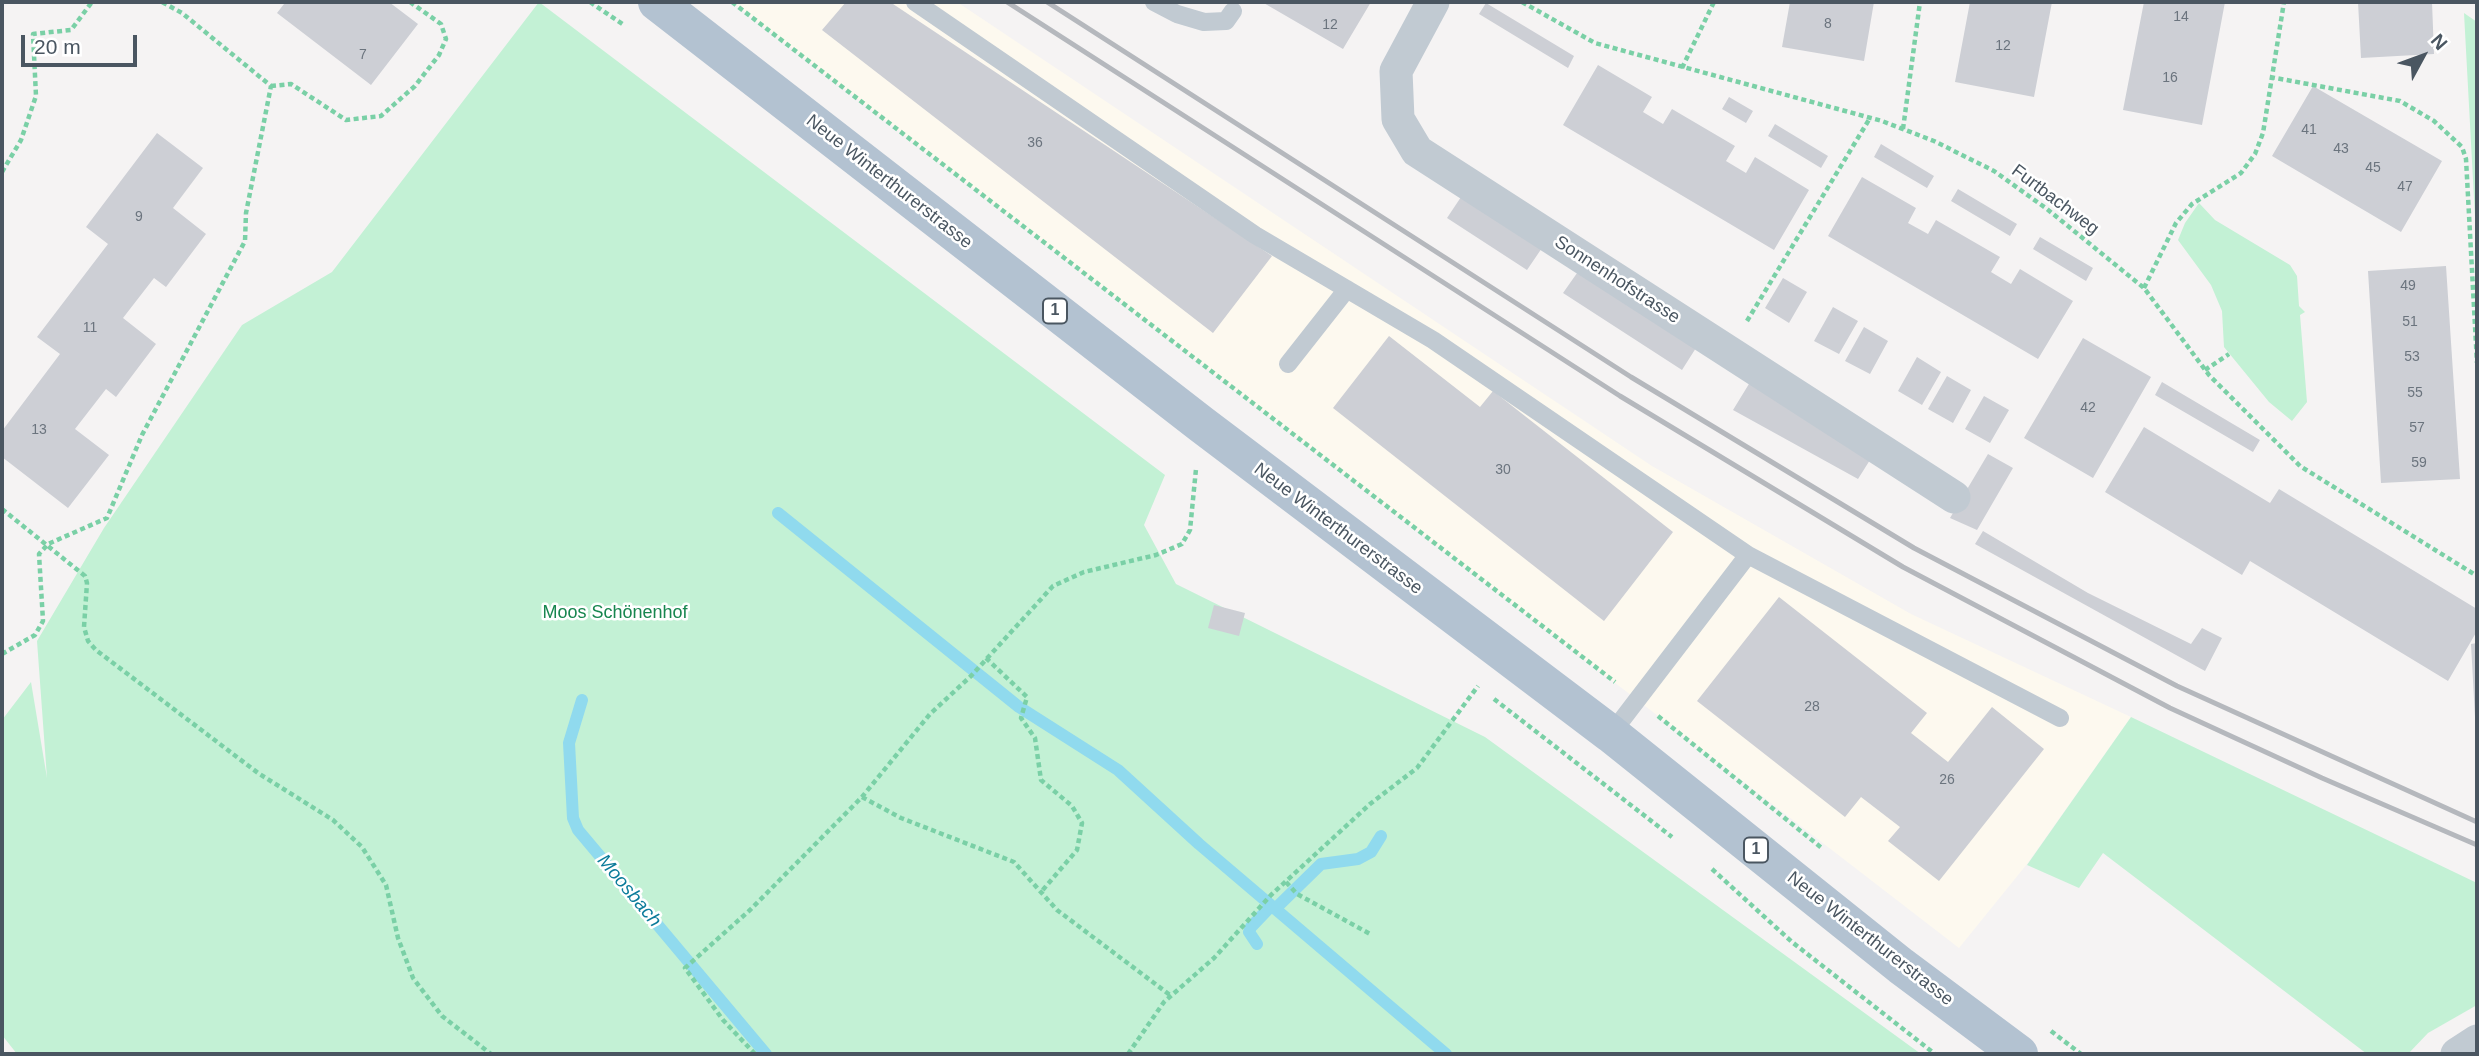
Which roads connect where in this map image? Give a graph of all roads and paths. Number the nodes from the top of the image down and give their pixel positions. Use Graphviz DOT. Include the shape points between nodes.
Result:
graph roads {
  1 [pos="92,2"];
  2 [pos="162,2"];
  3 [pos="410,2"];
  4 [pos="732,2"];
  5 [pos="915,2"];
  6 [pos="1154,2"];
  7 [pos="1433,2"];
  8 [pos="1522,2"];
  9 [pos="1714,2"];
  10 [pos="1920,2"];
  11 [pos="2284,2"];
  12 [pos="666,4"];
  13 [pos="1233,11"];
  14 [pos="1682,68"];
  15 [pos="2270,77"];
  16 [pos="271,86"];
  17 [pos="1870,118"];
  18 [pos="1903,129"];
  19 [pos="2,172"];
  20 [pos="2144,288"];
  21 [pos="1347,289"];
  22 [pos="1728,352"];
  23 [pos="2229,354"];
  24 [pos="2477,363"];
  25 [pos="1287,364"];
  26 [pos="2205,370"];
  27 [pos="1202,424"];
  28 [pos="1954,497"];
  29 [pos="2,509"];
  30 [pos="48,544"];
  31 [pos="1748,555"];
  32 [pos="2477,576"];
  33 [pos="2,654"];
  34 [pos="986,658"];
  35 [pos="1478,686"];
  36 [pos="1638,700"];
  37 [pos="2060,718"];
  38 [pos="1611,734"];
  39 [pos="862,797"];
  40 [pos="1829,854"];
  41 [pos="1286,882"];
  42 [pos="1041,892"];
  43 [pos="1372,935"];
  44 [pos="1170,995"];
  45 [pos="2050,1030"];
  46 [pos="2477,1041"];
  47 [pos="491,1054"];
  48 [pos="755,1054"];
  49 [pos="1128,1054"];
  50 [pos="2019,1054"];
  51 [pos="2081,1054"];
  52 [pos="2457,1054"];
  1 -- 19 [label="path" via="71,30 33,34 36,96 21,140"];
  2 -- 16 [label="path"];
  3 -- 16 [label="path" via="441,24 446,39 415,86 381,116 345,120 291,84"];
  4 -- 36 [label="path"];
  5 -- 21 [label="lane" via="1255,235"];
  6 -- 13 [label="lane" via="1177,15 1204,22 1226,21"];
  7 -- 22 [label="street, Sonnenhofstrasse" via="1396,71 1398,119 1417,151"];
  8 -- 14 [label="path, Furtbachweg" via="1595,43"];
  9 -- 14 [label="path"];
  10 -- 18 [label="path"];
  11 -- 15 [label="path"];
  12 -- 27 [label="main road, Neue Winterthurerstrasse / 1"];
  14 -- 17 [label="path, Furtbachweg"];
  15 -- 20 [label="path" via="2263,133 2255,154 2241,173 2192,204 2176,223"];
  15 -- 24 [label="path" via="2400,101 2434,121 2462,147"];
  16 -- 30 [label="path" via="244,241 142,435 107,518"];
  17 -- 18 [label="path, Furtbachweg"];
  17 -- 22 [label="path"];
  18 -- 20 [label="path, Furtbachweg" via="1994,171"];
  20 -- 26 [label="path, Furtbachweg"];
  21 -- 25 [label="lane"];
  21 -- 31 [label="lane" via="1433,340"];
  22 -- 28 [label="street, Sonnenhofstrasse"];
  23 -- 26 [label="path"];
  26 -- 32 [label="path, Furtbachweg" via="2300,466"];
  27 -- 34 [label="path" via="1188,537 1167,552 1064,580 1044,595"];
  27 -- 38 [label="main road, Neue Winterthurerstrasse / 1"];
  29 -- 30 [label="path"];
  30 -- 33 [label="path" via="39,554 43,621 35,635"];
  30 -- 47 [label="path" via="85,576 83,627 96,650 258,773 333,820 362,847 386,885 413,978 442,1016"];
  31 -- 36 [label="lane"];
  31 -- 37 [label="lane"];
  34 -- 39 [label="path" via="930,714"];
  34 -- 42 [label="path" via="1027,697 1023,722 1035,738 1041,780 1072,806 1082,823 1077,850"];
  35 -- 41 [label="path" via="1417,768 1370,804"];
  36 -- 38 [label="lane"];
  36 -- 40 [label="path"];
  38 -- 50 [label="main road, Neue Winterthurerstrasse / 1" via="1901,966"];
  39 -- 42 [label="path" via="901,818 1014,862"];
  39 -- 48 [label="path" via="685,968"];
  41 -- 43 [label="path" via="1297,894"];
  41 -- 44 [label="path" via="1214,958"];
  42 -- 44 [label="path" via="1057,910"];
  44 -- 49 [label="path"];
  45 -- 51 [label="path"];
  46 -- 52 [label="street"];
}
